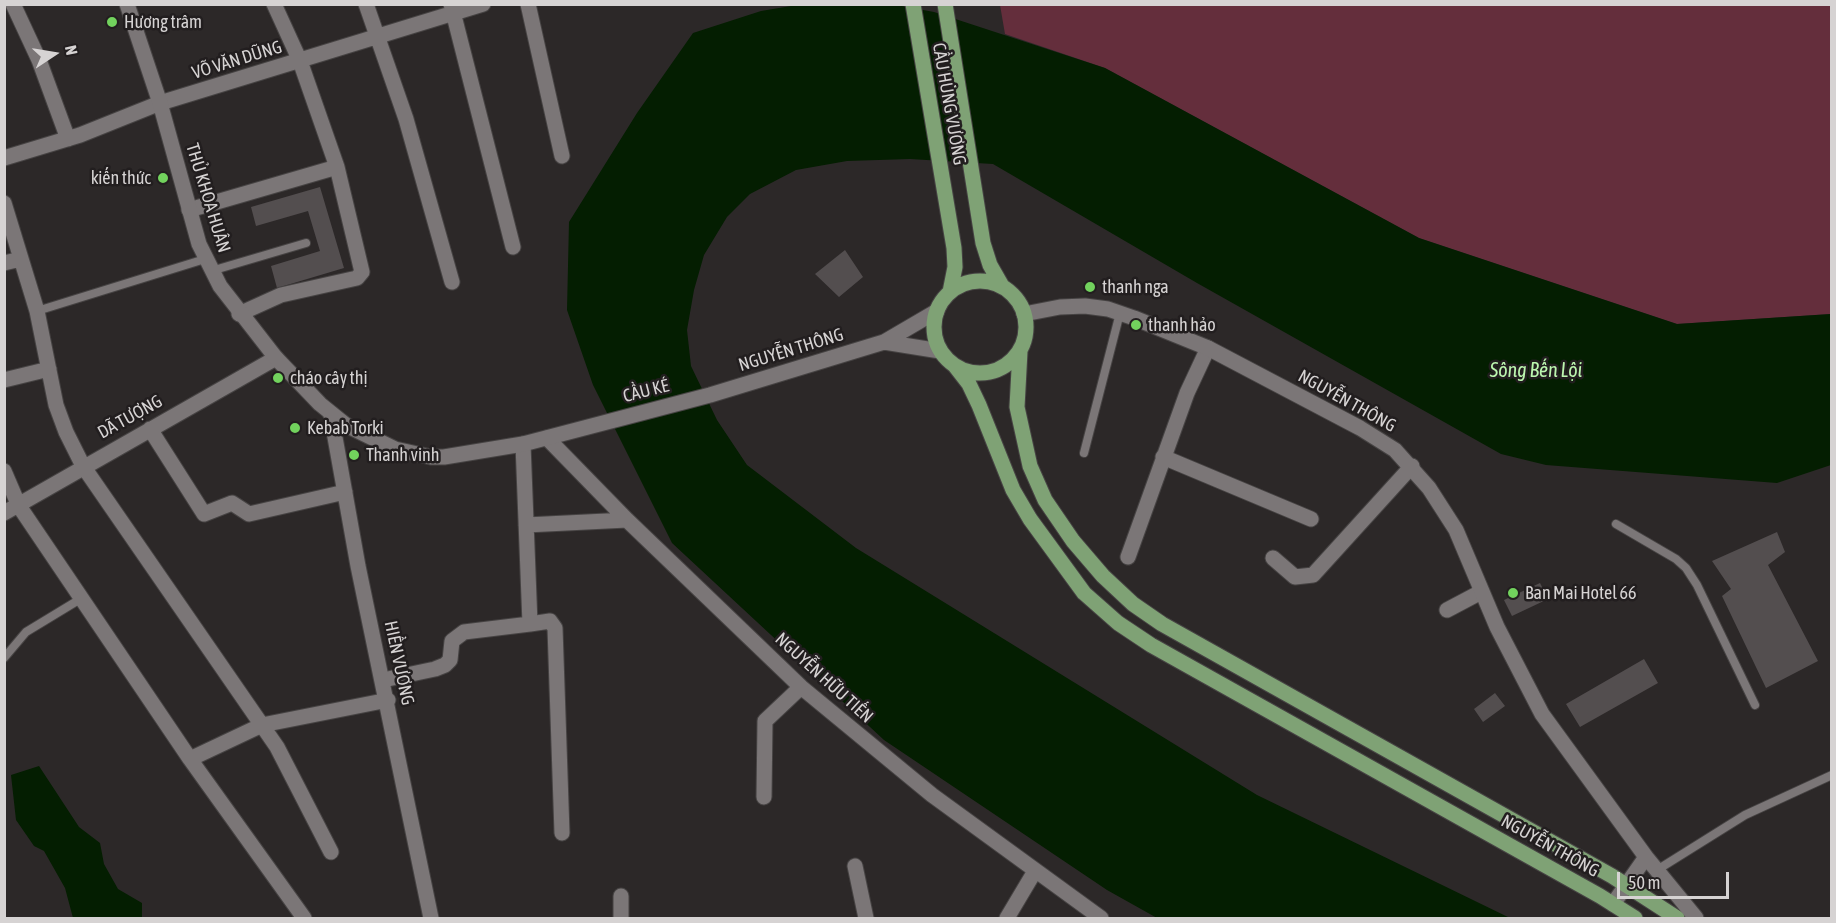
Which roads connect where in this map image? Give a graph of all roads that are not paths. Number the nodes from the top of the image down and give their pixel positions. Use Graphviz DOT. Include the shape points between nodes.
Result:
graph roads {
  1 [pos="13,4"];
  2 [pos="127,4"];
  3 [pos="274,4"];
  4 [pos="366,4"];
  5 [pos="483,4"];
  6 [pos="528,4"];
  7 [pos="913,4"];
  8 [pos="945,4"];
  9 [pos="452,8"];
  10 [pos="376,36"];
  11 [pos="300,61"];
  12 [pos="160,103"];
  13 [pos="68,139"];
  14 [pos="562,156"];
  15 [pos="4,158"];
  16 [pos="337,167"];
  17 [pos="4,203"];
  18 [pos="189,210"];
  19 [pos="306,243"];
  20 [pos="513,247"];
  21 [pos="21,259"];
  22 [pos="4,263"];
  23 [pos="208,265"];
  24 [pos="452,282"];
  25 [pos="1002,286"];
  26 [pos="950,292"];
  27 [pos="37,311"];
  28 [pos="937,311"];
  29 [pos="1120,313"];
  30 [pos="239,314"];
  31 [pos="1024,314"];
  32 [pos="884,342"];
  33 [pos="1208,348"];
  34 [pos="940,351"];
  35 [pos="1020,351"];
  36 [pos="276,358"];
  37 [pos="955,366"];
  38 [pos="49,369"];
  39 [pos="4,380"];
  40 [pos="710,395"];
  41 [pos="332,415"];
  42 [pos="592,425"];
  43 [pos="150,429"];
  44 [pos="547,438"];
  45 [pos="523,444"];
  46 [pos="1084,453"];
  47 [pos="1163,457"];
  48 [pos="83,466"];
  49 [pos="1412,466"];
  50 [pos="4,471"];
  51 [pos="345,492"];
  52 [pos="19,506"];
  53 [pos="4,513"];
  54 [pos="1311,519"];
  55 [pos="627,520"];
  56 [pos="1616,524"];
  57 [pos="526,525"];
  58 [pos="1128,558"];
  59 [pos="1273,558"];
  60 [pos="1481,592"];
  61 [pos="82,598"];
  62 [pos="1447,610"];
  63 [pos="530,624"];
  64 [pos="4,658"];
  65 [pos="383,680"];
  66 [pos="801,687"];
  67 [pos="388,700"];
  68 [pos="1755,705"];
  69 [pos="262,725"];
  70 [pos="190,759"];
  71 [pos="1832,775"];
  72 [pos="764,797"];
  73 [pos="562,833"];
  74 [pos="331,852"];
  75 [pos="1646,857"];
  76 [pos="855,866"];
  77 [pos="1657,870"];
  78 [pos="1035,871"];
  79 [pos="1628,885"];
  80 [pos="621,896"];
  81 [pos="1614,904"];
  82 [pos="304,918"];
  83 [pos="431,918"];
  84 [pos="621,918"];
  85 [pos="866,918"];
  86 [pos="1007,918"];
  87 [pos="1101,918"];
  88 [pos="1635,918"];
  89 [pos="1677,918"];
  90 [pos="1696,918"];
  1 -- 13 [label="street"];
  2 -- 12 [label="street, THỦ KHOA HUÂN"];
  3 -- 11 [label="street"];
  4 -- 10 [label="street"];
  5 -- 9 [label="street, VÕ VĂN DŨNG"];
  6 -- 14 [label="street"];
  7 -- 26 [label="main road, CẦU HÙNG VƯƠNG" via="955,267"];
  8 -- 25 [label="main road, CẦU HÙNG VƯƠNG" via="983,243"];
  9 -- 10 [label="street, VÕ VĂN DŨNG"];
  9 -- 20 [label="street"];
  10 -- 11 [label="street, VÕ VĂN DŨNG"];
  10 -- 24 [label="street" via="406,118"];
  11 -- 12 [label="street, VÕ VĂN DŨNG"];
  11 -- 16 [label="street"];
  12 -- 13 [label="street, VÕ VĂN DŨNG"];
  12 -- 18 [label="street, THỦ KHOA HUÂN"];
  13 -- 15 [label="street, VÕ VĂN DŨNG"];
  16 -- 18 [label="street"];
  16 -- 30 [label="street" via="361,274 281,296"];
  17 -- 21 [label="street"];
  18 -- 23 [label="street, THỦ KHOA HUÂN"];
  19 -- 23 [label="lane"];
  21 -- 22 [label="street"];
  21 -- 27 [label="street"];
  23 -- 27 [label="lane"];
  23 -- 30 [label="street, THỦ KHOA HUÂN"];
  25 -- 26 [label="main road" via="975,281"];
  25 -- 31 [label="main road"];
  26 -- 28 [label="main road"];
  27 -- 38 [label="street"];
  28 -- 32 [label="street, NGUYỄN THÔNG"];
  28 -- 34 [label="main road" via="934,332"];
  29 -- 31 [label="street, NGUYỄN THÔNG" via="1085,306"];
  29 -- 33 [label="street, NGUYỄN THÔNG"];
  29 -- 46 [label="lane"];
  30 -- 36 [label="street, THỦ KHOA HUÂN"];
  31 -- 35 [label="main road" via="1025,339"];
  32 -- 34 [label="street, NGUYỄN THÔNG"];
  32 -- 40 [label="street, NGUYỄN THÔNG"];
  33 -- 47 [label="street"];
  33 -- 49 [label="street, NGUYỄN THÔNG" via="1360,428"];
  34 -- 37 [label="main road"];
  35 -- 37 [label="main road" via="1002,368 990,373 972,373"];
  35 -- 79 [label="main road, NGUYỄN THÔNG" via="1017,407 1030,466 1045,500 1073,541 1133,604 1162,624"];
  36 -- 41 [label="street, THỦ KHOA HUÂN"];
  36 -- 43 [label="street, DÃ TƯỢNG"];
  37 -- 81 [label="main road, NGUYỄN THÔNG" via="980,405 1013,490 1030,519 1084,592 1118,623"];
  38 -- 39 [label="street"];
  38 -- 48 [label="street" via="56,405"];
  40 -- 42 [label="street, CẦU KÉ"];
  41 -- 45 [label="street, THỦ KHOA HUÂN" via="381,443 431,457 461,456"];
  41 -- 51 [label="street, HIỀN VƯƠNG"];
  42 -- 44 [label="street, THỦ KHOA HUÂN"];
  43 -- 48 [label="street, DÃ TƯỢNG"];
  43 -- 51 [label="street" via="204,514 232,503 249,514"];
  44 -- 45 [label="street, THỦ KHOA HUÂN"];
  44 -- 55 [label="street, NGUYỄN HỮU TIẾN"];
  45 -- 57 [label="street"];
  47 -- 54 [label="street"];
  47 -- 58 [label="street"];
  48 -- 52 [label="street, DÃ TƯỢNG"];
  48 -- 69 [label="street"];
  49 -- 59 [label="street" via="1312,575 1295,577"];
  49 -- 60 [label="street, NGUYỄN THÔNG" via="1456,530"];
  50 -- 52 [label="street"];
  51 -- 65 [label="street, HIỀN VƯƠNG"];
  52 -- 53 [label="street, DÃ TƯỢNG"];
  52 -- 61 [label="street"];
  55 -- 57 [label="street"];
  55 -- 66 [label="street, NGUYỄN HỮU TIẾN"];
  56 -- 68 [label="lane" via="1686,568"];
  57 -- 63 [label="street"];
  60 -- 62 [label="street"];
  60 -- 75 [label="street, NGUYỄN THÔNG" via="1542,714"];
  61 -- 64 [label="lane" via="26,632"];
  61 -- 70 [label="street"];
  63 -- 65 [label="street" via="464,632 452,641 446,665"];
  63 -- 73 [label="street" via="550,621 555,628"];
  65 -- 67 [label="street, HIỀN VƯƠNG"];
  66 -- 72 [label="street" via="765,721"];
  66 -- 78 [label="street, NGUYỄN HỮU TIẾN" via="913,780"];
  67 -- 69 [label="street"];
  67 -- 83 [label="street, HIỀN VƯƠNG"];
  69 -- 70 [label="street"];
  69 -- 74 [label="street" via="286,762"];
  70 -- 82 [label="street"];
  71 -- 77 [label="lane" via="1745,815"];
  75 -- 77 [label="street, NGUYỄN THÔNG"];
  75 -- 79 [label="street"];
  76 -- 85 [label="street"];
  77 -- 90 [label="street, NGUYỄN THÔNG"];
  78 -- 86 [label="street"];
  78 -- 87 [label="street, NGUYỄN HỮU TIẾN"];
  79 -- 81 [label="street"];
  79 -- 89 [label="main road, NGUYỄN THÔNG"];
  80 -- 84 [label="street"];
  81 -- 88 [label="main road, NGUYỄN THÔNG"];
}
